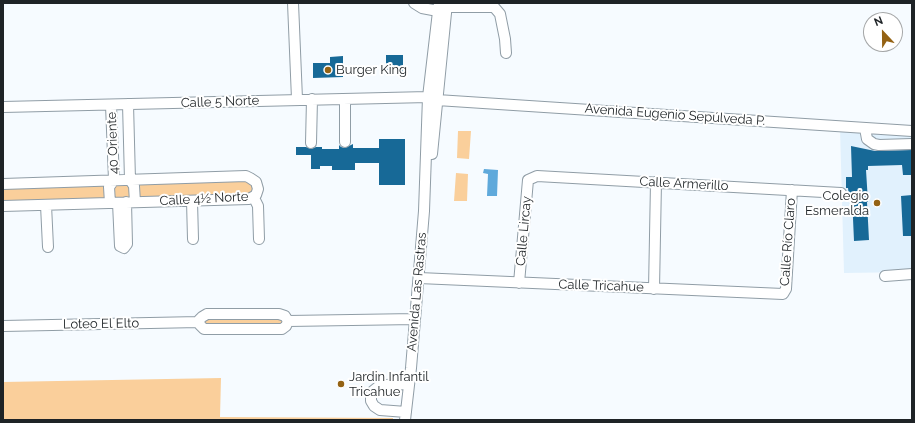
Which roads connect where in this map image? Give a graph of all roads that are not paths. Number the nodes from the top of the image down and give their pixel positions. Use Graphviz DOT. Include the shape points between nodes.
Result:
graph roads {
  1 [pos="293,3"];
  2 [pos="414,3"];
  3 [pos="442,6"];
  4 [pos="506,52"];
  5 [pos="297,99"];
  6 [pos="312,99"];
  7 [pos="345,99"];
  8 [pos="433,99"];
  9 [pos="128,104"];
  10 [pos="111,105"];
  11 [pos="3,107"];
  12 [pos="865,128"];
  13 [pos="912,131"];
  14 [pos="345,142"];
  15 [pos="312,143"];
  16 [pos="912,144"];
  17 [pos="114,180"];
  18 [pos="130,180"];
  19 [pos="528,180"];
  20 [pos="656,182"];
  21 [pos="3,184"];
  22 [pos="792,190"];
  23 [pos="841,193"];
  24 [pos="254,198"];
  25 [pos="192,201"];
  26 [pos="122,202"];
  27 [pos="46,205"];
  28 [pos="3,206"];
  29 [pos="193,239"];
  30 [pos="259,239"];
  31 [pos="48,247"];
  32 [pos="912,274"];
  33 [pos="885,276"];
  34 [pos="418,278"];
  35 [pos="520,283"];
  36 [pos="654,289"];
  37 [pos="783,294"];
  38 [pos="415,319"];
  39 [pos="288,321"];
  40 [pos="199,322"];
  41 [pos="3,326"];
  42 [pos="409,384"];
  43 [pos="405,416"];
  1 -- 5 [label="street"];
  2 -- 3 [label="street" via="422,8"];
  3 -- 4 [label="street" via="494,7 500,14"];
  3 -- 8 [label="street, Avenida Las Rastras"];
  5 -- 6 [label="street, Calle 5 Norte"];
  5 -- 9 [label="street, Calle 5 Norte"];
  6 -- 7 [label="street, Calle 5 Norte"];
  6 -- 15 [label="street"];
  7 -- 8 [label="street, Calle 5 Norte"];
  7 -- 14 [label="street"];
  8 -- 12 [label="street, Avenida Eugenio Sepúlveda P."];
  8 -- 34 [label="street, Avenida Las Rastras"];
  9 -- 10 [label="street, Calle 5 Norte"];
  9 -- 18 [label="street, 40 Oriente"];
  10 -- 11 [label="street, Calle 5 Norte"];
  10 -- 17 [label="street, 40 Oriente"];
  12 -- 13 [label="street, Avenida Eugenio Sepúlveda P."];
  12 -- 16 [label="street" via="867,139 874,144"];
  17 -- 18 [label="street, Calle 4½ Norte"];
  17 -- 21 [label="street, Calle 4½ Norte"];
  17 -- 26 [label="street, 40 Oriente" via="109,187"];
  18 -- 24 [label="street, Calle 4½ Norte" via="246,176 254,180 258,186"];
  18 -- 26 [label="street, 40 Oriente" via="134,186"];
  19 -- 20 [label="street, Calle Armerillo" via="537,176"];
  19 -- 35 [label="street, Calle Lircay"];
  20 -- 22 [label="street, Calle Armerillo"];
  20 -- 36 [label="street"];
  22 -- 23 [label="street, Calle Armerillo"];
  22 -- 37 [label="street, Calle Río Claro" via="786,289"];
  24 -- 25 [label="street, Calle 4½ Norte"];
  24 -- 30 [label="street" via="258,210"];
  25 -- 26 [label="street, Calle 4½ Norte"];
  25 -- 29 [label="street"];
  26 -- 27 [label="street, Calle 4½ Norte"];
  27 -- 28 [label="street, Calle 4½ Norte"];
  27 -- 31 [label="street"];
  32 -- 33 [label="street"];
  34 -- 35 [label="street, Calle Tricahue"];
  34 -- 38 [label="street, Avenida Las Rastras"];
  35 -- 36 [label="street, Calle Tricahue"];
  36 -- 37 [label="street, Calle Tricahue"];
  38 -- 39 [label="street, Loteo El Elto"];
  38 -- 42 [label="street, Avenida Las Rastras"];
  39 -- 40 [label="street, Loteo El Elto" via="285,316 279,314 215,314 203,315"];
  39 -- 40 [label="street, Loteo El Elto" via="286,326 279,329 207,330 201,327"];
  40 -- 41 [label="street, Loteo El Elto"];
  42 -- 43 [label="street, Avenida Las Rastras"];
  42 -- 43 [label="street" via="378,387 371,396 374,406 380,410"];
}
